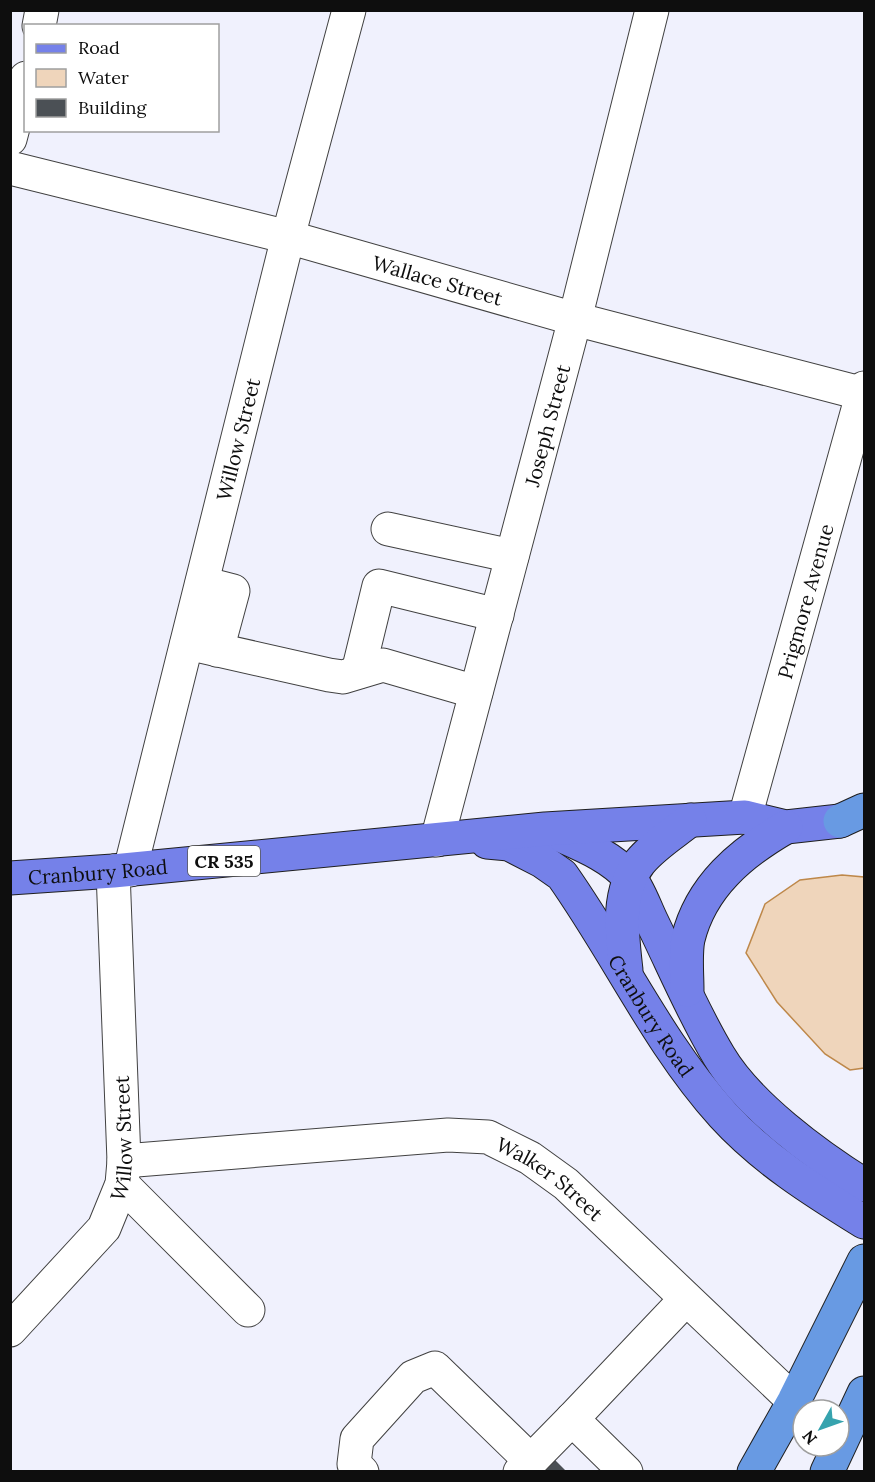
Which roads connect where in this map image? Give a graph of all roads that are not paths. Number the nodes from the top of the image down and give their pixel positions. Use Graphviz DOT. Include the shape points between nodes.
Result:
graph roads {
  1 [pos="349,10"];
  2 [pos="652,10"];
  3 [pos="24,86"];
  4 [pos="10,139"];
  5 [pos="10,168"];
  6 [pos="288,237"];
  7 [pos="575,319"];
  8 [pos="864,392"];
  9 [pos="387,529"];
  10 [pos="512,556"];
  11 [pos="497,615"];
  12 [pos="202,646"];
  13 [pos="344,674"];
  14 [pos="476,692"];
  15 [pos="745,817"];
  16 [pos="690,820"];
  17 [pos="856,820"];
  18 [pos="786,827"];
  19 [pos="545,829"];
  20 [pos="437,840"];
  21 [pos="121,871"];
  22 [pos="10,878"];
  23 [pos="630,878"];
  24 [pos="627,977"];
  25 [pos="687,998"];
  26 [pos="123,1172"];
  27 [pos="843,1184"];
  28 [pos="864,1222"];
  29 [pos="864,1261"];
  30 [pos="686,1299"];
  31 [pos="248,1310"];
  32 [pos="10,1330"];
  33 [pos="864,1393"];
  34 [pos="791,1398"];
  35 [pos="796,1398"];
  36 [pos="791,1406"];
  37 [pos="572,1419"];
  38 [pos="525,1466"];
  39 [pos="362,1472"];
  40 [pos="626,1472"];
  41 [pos="754,1472"];
  42 [pos="827,1472"];
  1 -- 6 [label="street, Willow Street"];
  2 -- 7 [label="street, Joseph Street"];
  3 -- 4 [label="street"];
  5 -- 6 [label="street, Wallace Street"];
  6 -- 7 [label="street, Wallace Street"];
  6 -- 12 [label="street, Willow Street" via="202,583"];
  7 -- 8 [label="street, Wallace Street"];
  7 -- 10 [label="street, Joseph Street"];
  8 -- 15 [label="street, Prigmore Avenue"];
  9 -- 10 [label="street"];
  10 -- 11 [label="street, Joseph Street"];
  11 -- 13 [label="street" via="380,586"];
  11 -- 14 [label="street, Joseph Street"];
  12 -- 13 [label="street"];
  12 -- 21 [label="street, Willow Street"];
  13 -- 14 [label="street" via="383,665"];
  14 -- 20 [label="street, Joseph Street"];
  15 -- 16 [label="main road, Cranbury Road"];
  15 -- 18 [label="main road, Cranbury Road"];
  16 -- 19 [label="main road, Cranbury Road"];
  16 -- 23 [label="main road" via="654,848"];
  17 -- 18 [label="main road, Cranbury Road"];
  18 -- 25 [label="main road" via="730,867 701,904 688,940"];
  19 -- 20 [label="main road, Cranbury Road / CR 535"];
  19 -- 23 [label="main road, Cranbury Road / CR 535" via="601,853"];
  20 -- 21 [label="main road, Cranbury Road / CR 535"];
  20 -- 24 [label="main road, Cranbury Road / CR 535" via="509,844 562,875"];
  21 -- 22 [label="main road, Cranbury Road / CR 535"];
  21 -- 26 [label="street, Willow Street"];
  23 -- 24 [label="main road" via="621,932"];
  23 -- 25 [label="main road, Cranbury Road / CR 535"];
  24 -- 27 [label="main road, Cranbury Road / CR 535" via="652,1020 723,1116 751,1142"];
  25 -- 27 [label="main road, Cranbury Road / CR 535" via="720,1058 745,1091"];
  26 -- 30 [label="street, Walker Street" via="448,1135 488,1137 530,1158 566,1184"];
  26 -- 31 [label="street"];
  26 -- 32 [label="street, Willow Street" via="104,1228"];
  27 -- 28 [label="main road, Cranbury Road / CR 535"];
  29 -- 35 [label="highway"];
  30 -- 34 [label="street, Walker Street"];
  30 -- 37 [label="street"];
  33 -- 42 [label="highway"];
  36 -- 41 [label="highway"];
  37 -- 38 [label="street"];
  37 -- 40 [label="street"];
  38 -- 39 [label="street" via="435,1368 413,1377 357,1439 354,1464"];
}
